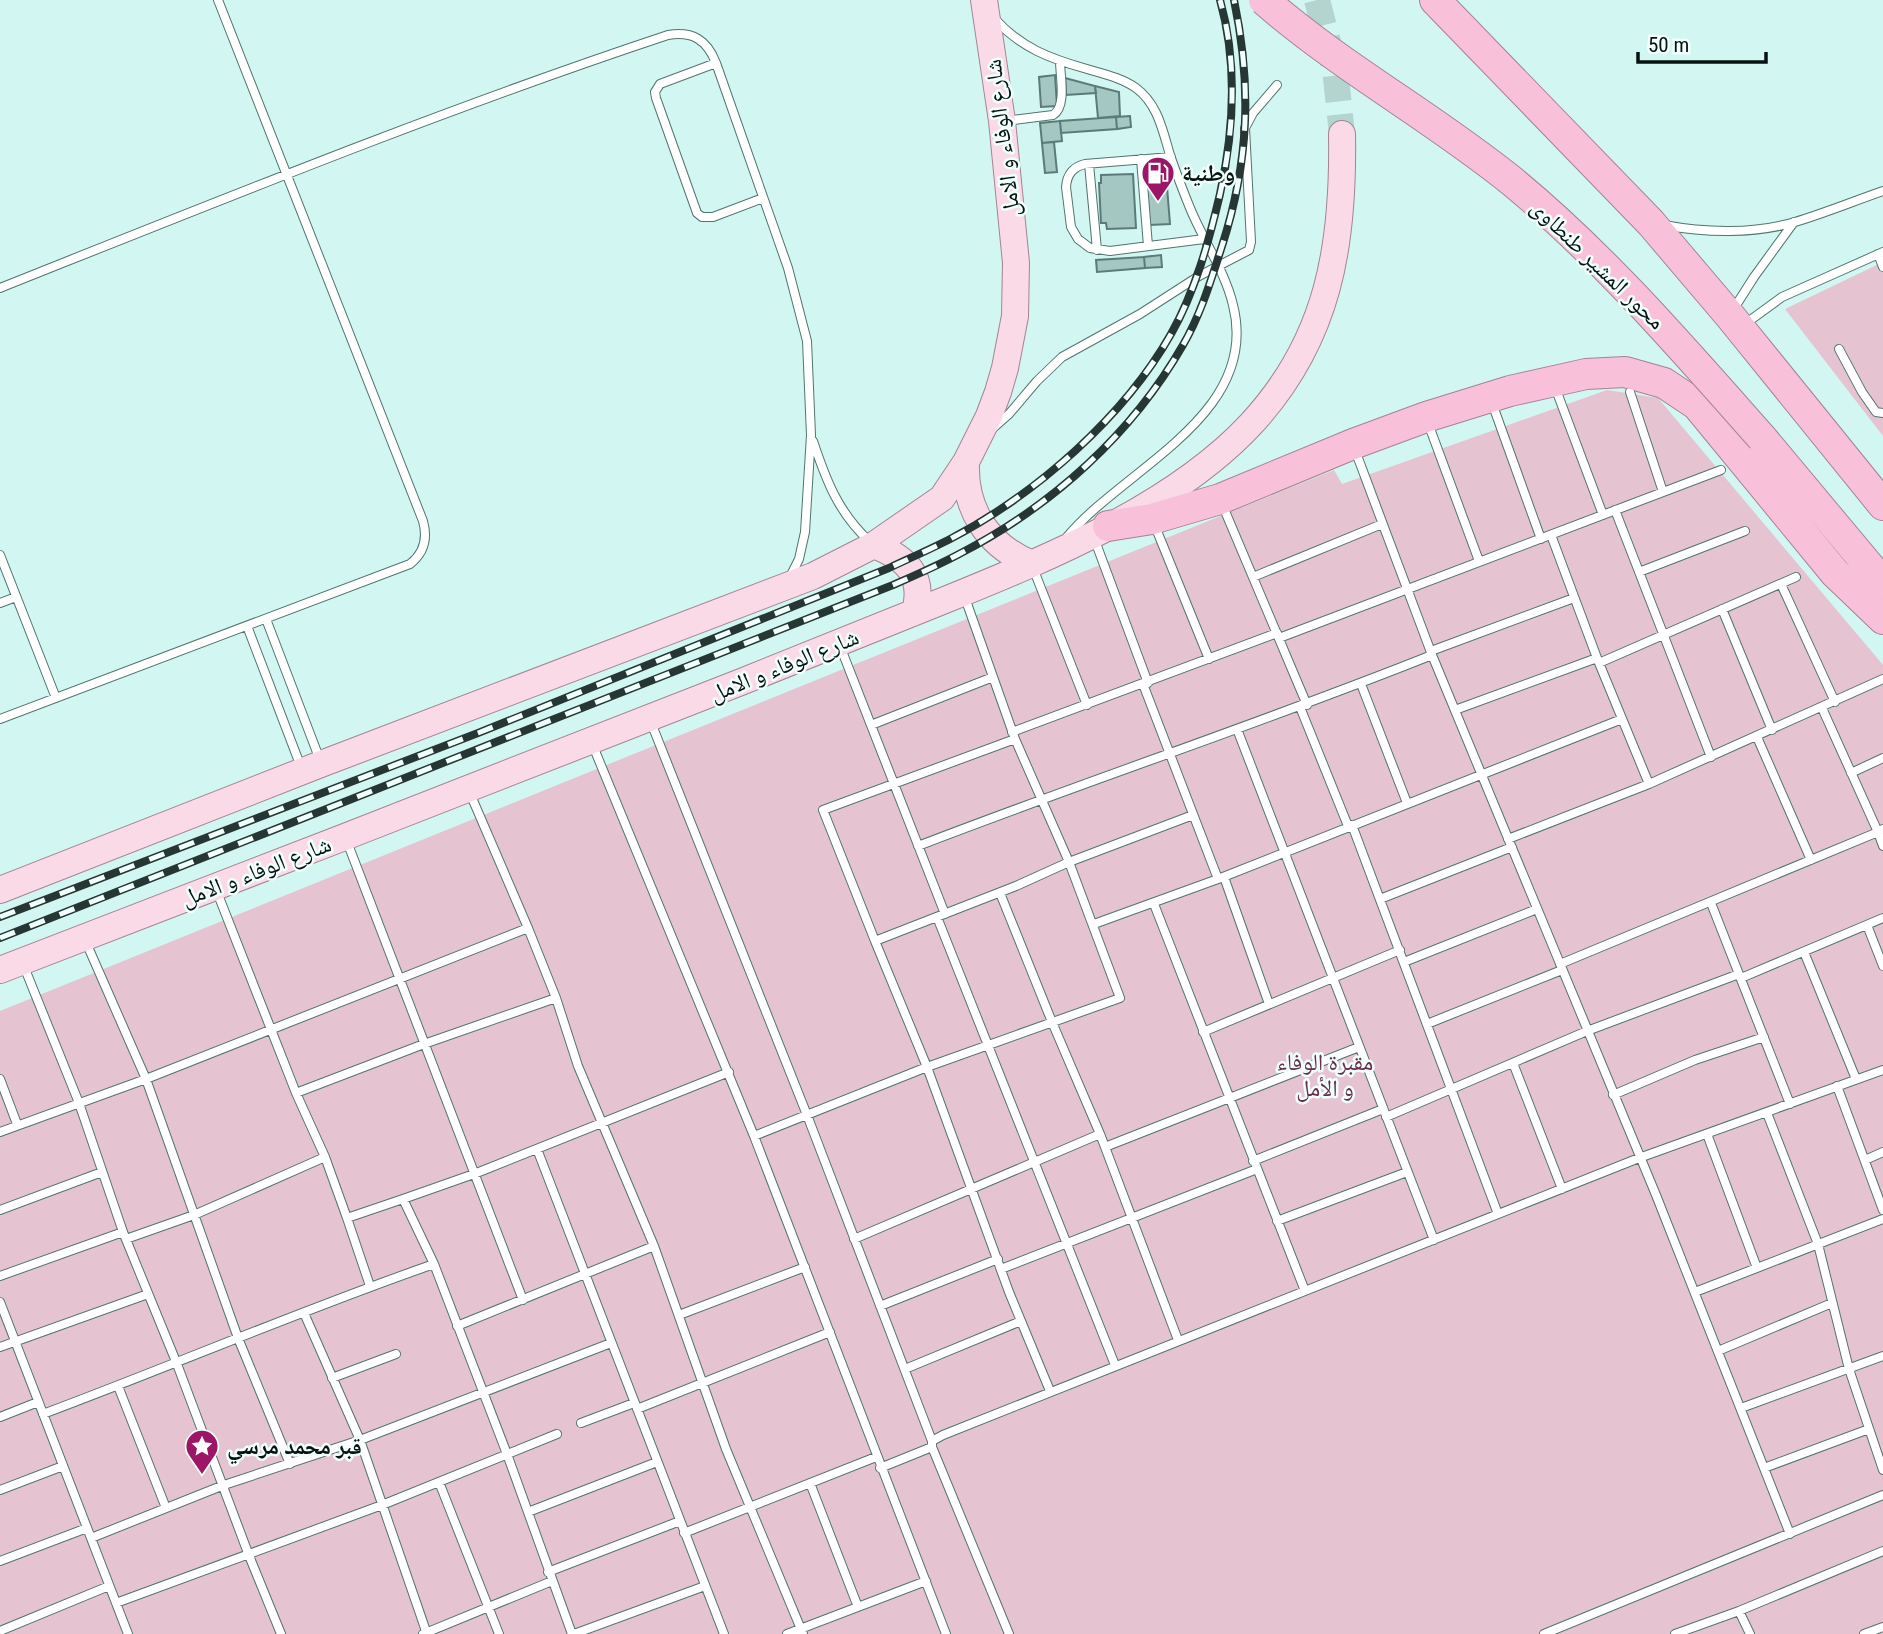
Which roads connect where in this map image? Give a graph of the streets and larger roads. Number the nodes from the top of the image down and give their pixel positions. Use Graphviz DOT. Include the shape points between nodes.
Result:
graph roads {
  1 [pos="1264,0"];
  2 [pos="1435,0"];
  3 [pos="985,3"];
  4 [pos="1342,134"];
  5 [pos="972,451"];
  6 [pos="1883,505"];
  7 [pos="1100,531"];
  8 [pos="874,545"];
  9 [pos="1032,564"];
  10 [pos="1883,583"];
  11 [pos="915,612"];
  12 [pos="1883,619"];
  13 [pos="0,890"];
  14 [pos="11,966"];
  1 -- 10 [label="highway, محور المشير طنطاوى, bridge" via="1350,68 1471,150 1551,215 1625,286 1762,438"];
  2 -- 6 [label="highway" via="1651,223"];
  3 -- 5 [label="main road, شارع الوفاء و الامل" via="1016,263 1014,316 1005,368"];
  4 -- 7 [label="main road, شارع الوفاء و الامل" via="1342,200 1333,266 1317,319 1298,359 1268,405 1228,446 1173,487"];
  5 -- 8 [label="main road, شارع الوفاء و الامل" via="942,498"];
  5 -- 9 [label="main road" via="967,488 974,513 998,545"];
  7 -- 9 [label="main road, شارع الوفاء و الامل"];
  7 -- 12 [label="highway" via="1220,499 1353,444 1490,397 1599,372 1625,372 1651,378 1686,397 1706,415 1835,573"];
  8 -- 11 [label="main road" via="897,555 910,568 917,585"];
  8 -- 13 [label="main road, شارع الوفاء و الامل" via="781,590"];
  9 -- 11 [label="main road, شارع الوفاء و الامل"];
  11 -- 14 [label="main road, شارع الوفاء و الامل"];
}
